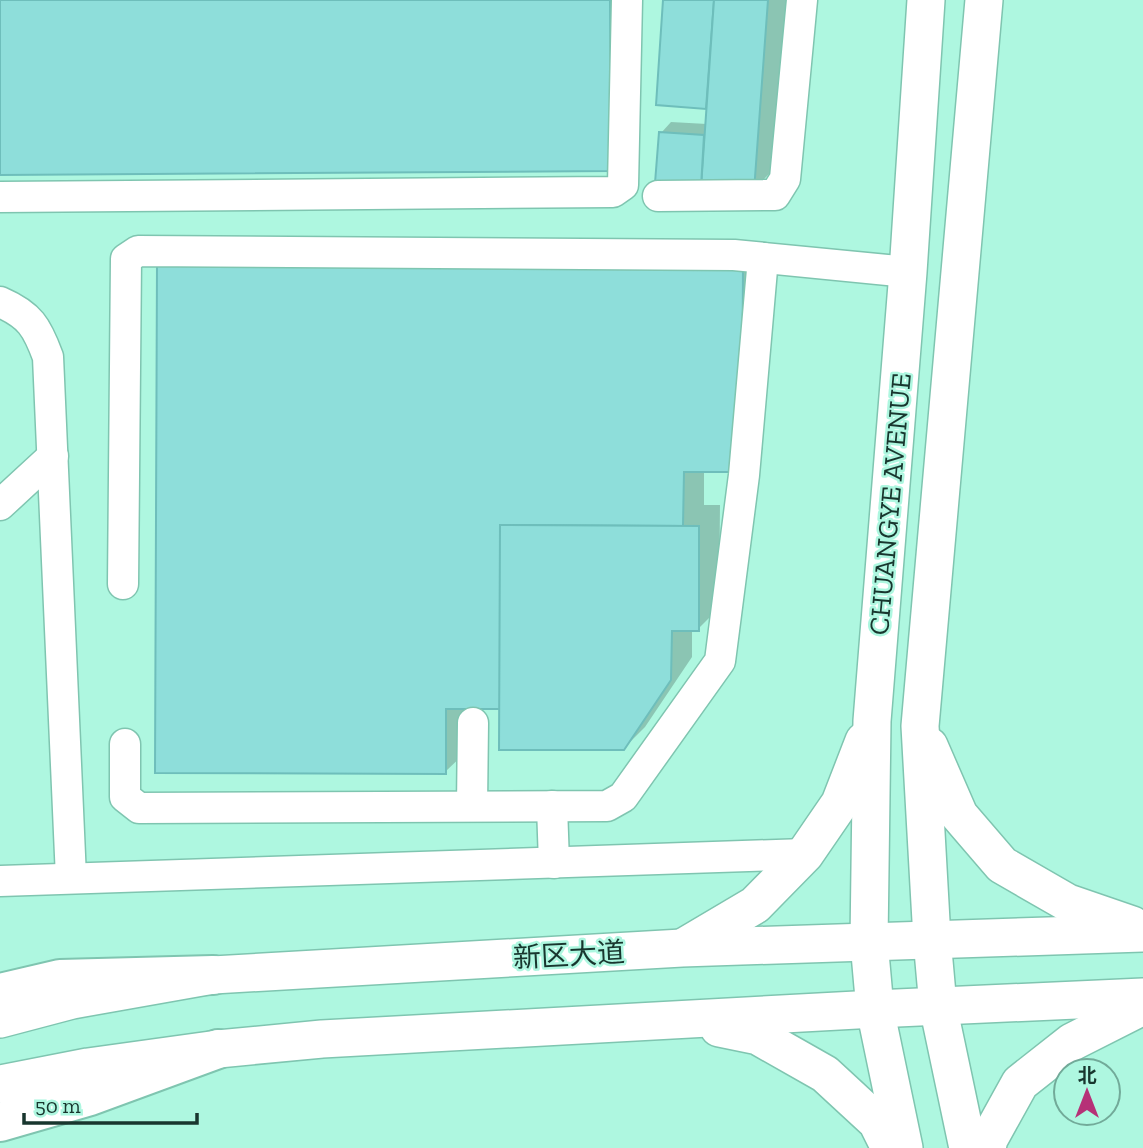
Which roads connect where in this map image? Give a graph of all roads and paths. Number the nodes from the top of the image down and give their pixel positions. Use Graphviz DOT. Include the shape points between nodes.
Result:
graph roads {
  1 [pos="626,0"];
  2 [pos="802,0"];
  3 [pos="926,0"];
  4 [pos="984,0"];
  5 [pos="0,197"];
  6 [pos="658,197"];
  7 [pos="763,258"];
  8 [pos="908,272"];
  9 [pos="0,302"];
  10 [pos="53,456"];
  11 [pos="0,505"];
  12 [pos="123,584"];
  13 [pos="872,721"];
  14 [pos="473,723"];
  15 [pos="920,726"];
  16 [pos="125,744"];
  17 [pos="472,806"];
  18 [pos="552,806"];
  19 [pos="805,854"];
  20 [pos="554,863"];
  21 [pos="71,878"];
  22 [pos="0,881"];
  23 [pos="1143,931"];
  24 [pos="932,939"];
  25 [pos="869,942"];
  26 [pos="682,948"];
  27 [pos="212,975"];
  28 [pos="0,993"];
  29 [pos="1143,998"];
  30 [pos="938,1006"];
  31 [pos="1143,1006"];
  32 [pos="875,1009"];
  33 [pos="0,1019"];
  34 [pos="681,1020"];
  35 [pos="218,1049"];
  36 [pos="0,1084"];
  37 [pos="0,1122"];
  38 [pos="890,1148"];
  39 [pos="904,1148"];
  40 [pos="968,1148"];
  41 [pos="987,1148"];
  1 -- 5 [label="lane" via="623,185 613,192"];
  2 -- 6 [label="lane" via="781,188 775,195"];
  3 -- 8 [label="main road, CHUANGYE AVENUE"];
  4 -- 15 [label="main road, CHUANGYE AVENUE"];
  7 -- 8 [label="lane"];
  7 -- 12 [label="lane" via="138,251 126,258"];
  7 -- 18 [label="lane" via="744,475 720,661 623,797 607,806"];
  8 -- 13 [label="main road, CHUANGYE AVENUE"];
  9 -- 10 [label="lane" via="17,309 38,329 48,357"];
  10 -- 11 [label="lane"];
  10 -- 21 [label="lane"];
  13 -- 19 [label="main road" via="840,803"];
  13 -- 25 [label="main road, CHUANGYE AVENUE"];
  14 -- 17 [label="lane"];
  15 -- 23 [label="main road" via="959,815 1002,865 1068,902"];
  15 -- 24 [label="main road, CHUANGYE AVENUE"];
  16 -- 17 [label="lane" via="125,797 139,808"];
  17 -- 18 [label="lane"];
  18 -- 20 [label="lane"];
  19 -- 20 [label="lane"];
  19 -- 26 [label="main road" via="755,905"];
  20 -- 21 [label="lane"];
  21 -- 22 [label="lane"];
  23 -- 24 [label="main road, 新区大道"];
  24 -- 25 [label="main road, 新区大道"];
  24 -- 30 [label="main road, CHUANGYE AVENUE"];
  25 -- 26 [label="main road, 新区大道"];
  25 -- 32 [label="main road, CHUANGYE AVENUE"];
  26 -- 27 [label="main road, 新区大道"];
  27 -- 28 [label="highway" via="60,979"];
  27 -- 33 [label="main road, 新区大道" via="72,1000"];
  29 -- 30 [label="main road"];
  30 -- 32 [label="main road"];
  30 -- 40 [label="main road, CHUANGYE AVENUE"];
  31 -- 41 [label="main road" via="1072,1042 1020,1083"];
  32 -- 34 [label="main road"];
  32 -- 39 [label="main road, CHUANGYE AVENUE"];
  34 -- 35 [label="main road" via="336,1038"];
  34 -- 38 [label="main road" via="758,1036 825,1074 877,1122"];
  35 -- 36 [label="main road"];
  35 -- 37 [label="highway" via="90,1096"];
}
